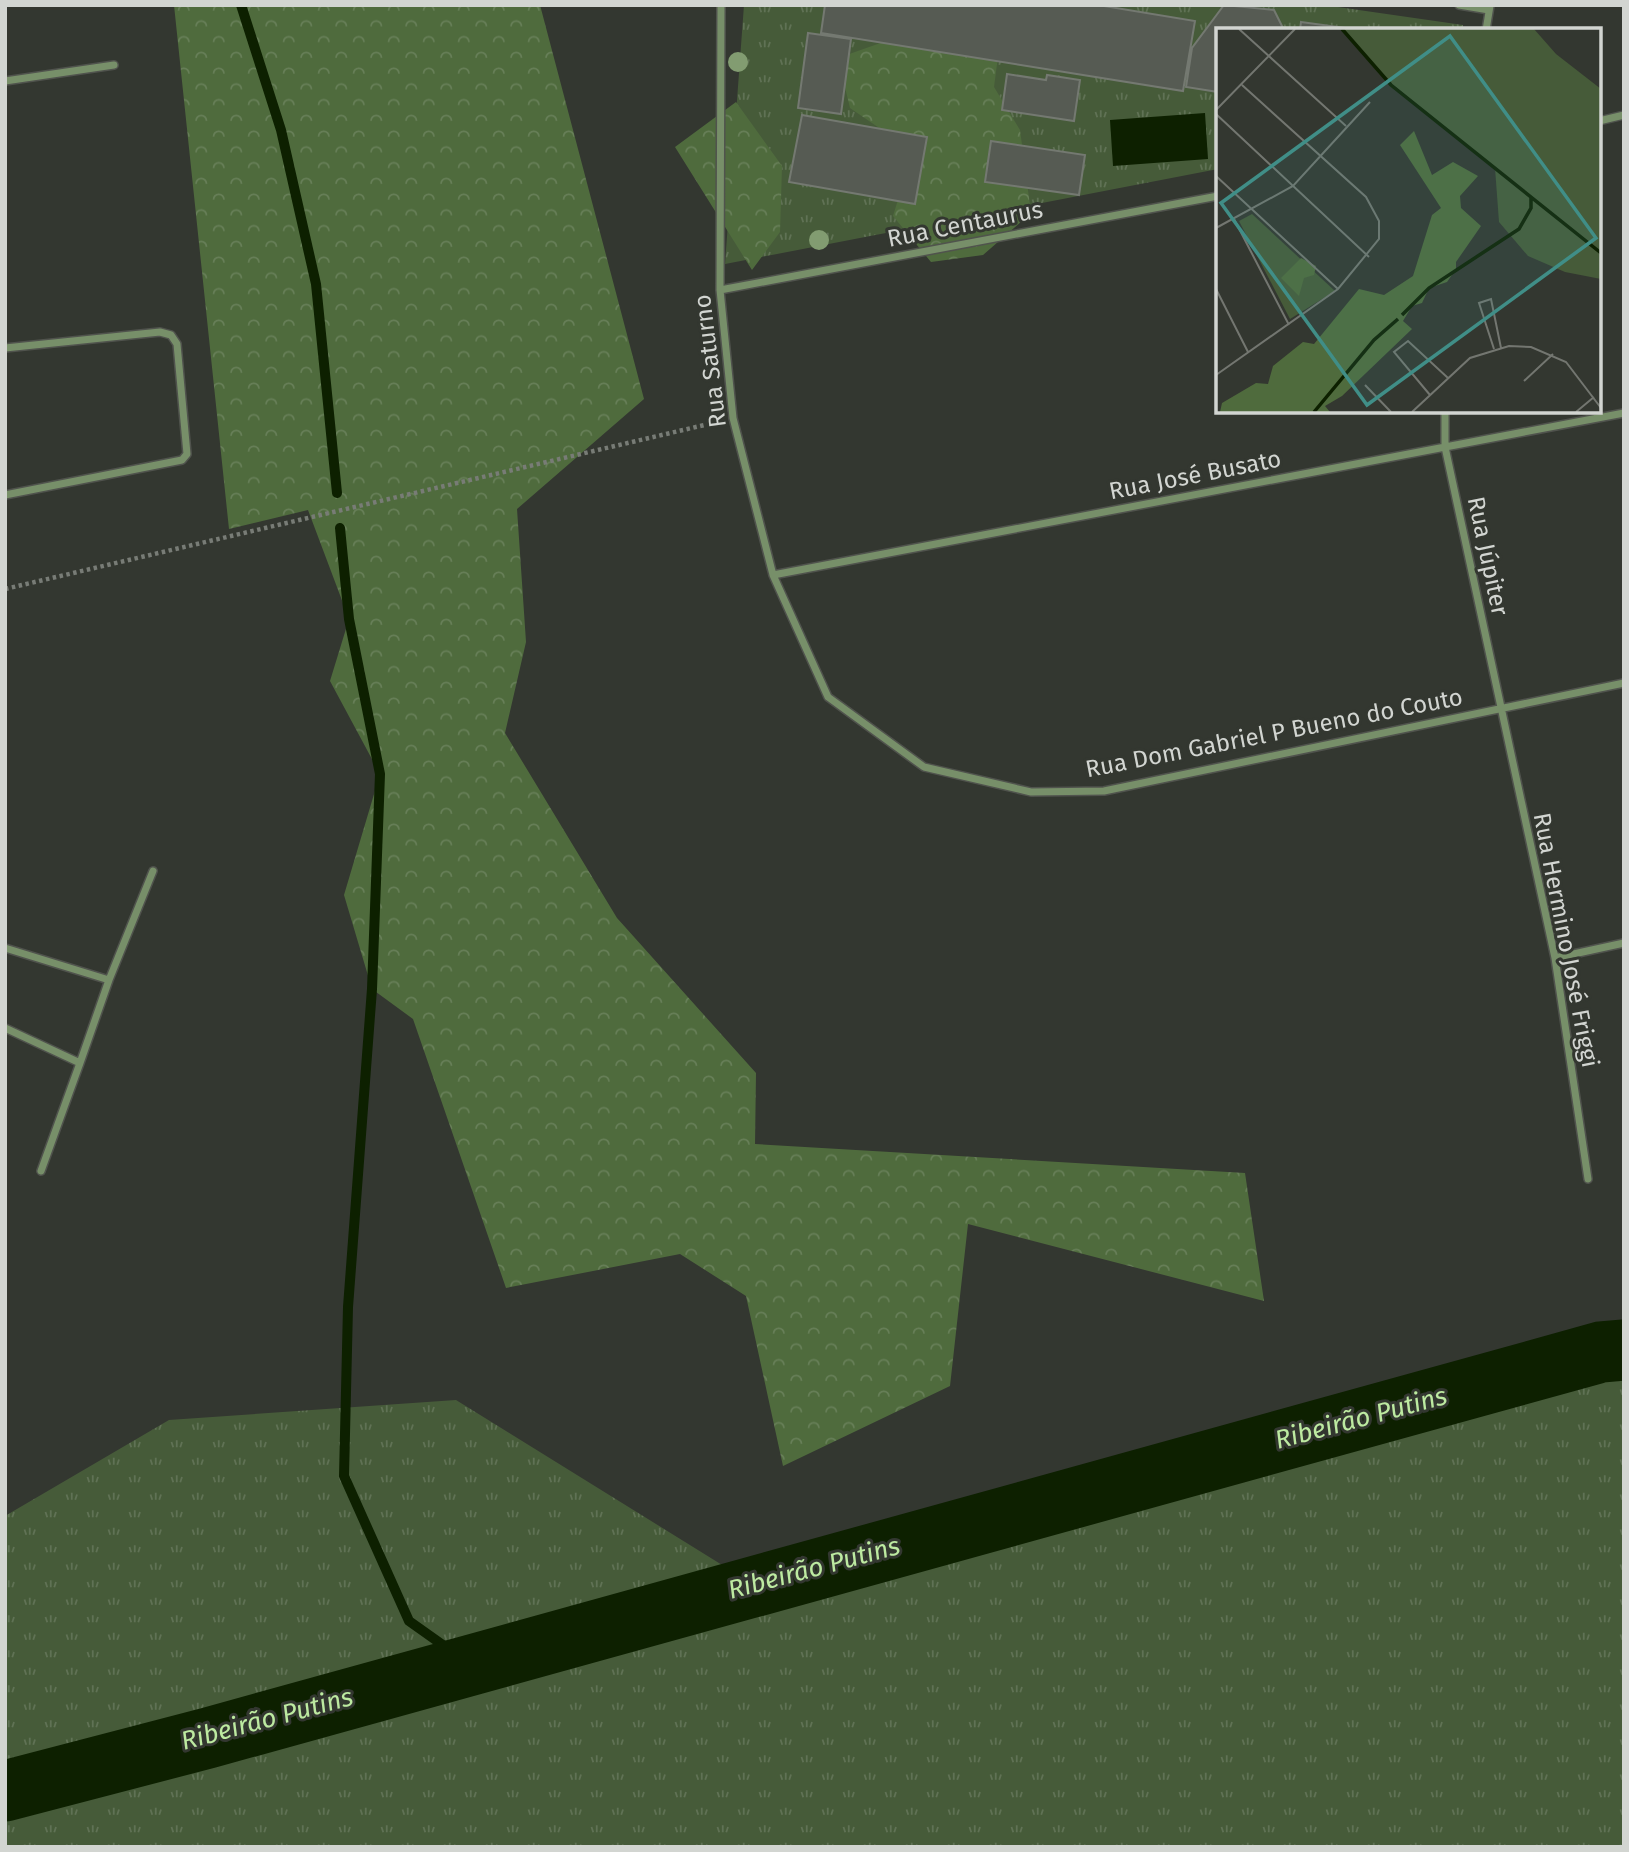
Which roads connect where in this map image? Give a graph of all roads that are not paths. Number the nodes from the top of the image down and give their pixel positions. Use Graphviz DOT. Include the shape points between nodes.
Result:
graph roads {
  1 [pos="721,5"];
  2 [pos="1459,5"];
  3 [pos="1490,8"];
  4 [pos="1486,28"];
  5 [pos="114,65"];
  6 [pos="5,80"];
  7 [pos="1624,115"];
  8 [pos="1601,121"];
  9 [pos="1216,196"];
  10 [pos="720,290"];
  11 [pos="5,348"];
  12 [pos="1445,413"];
  13 [pos="1624,413"];
  14 [pos="1445,447"];
  15 [pos="5,495"];
  16 [pos="773,575"];
  17 [pos="1624,683"];
  18 [pos="828,697"];
  19 [pos="1501,709"];
  20 [pos="153,871"];
  21 [pos="1624,943"];
  22 [pos="5,948"];
  23 [pos="1555,958"];
  24 [pos="109,980"];
  25 [pos="5,1028"];
  26 [pos="79,1063"];
  27 [pos="41,1171"];
  28 [pos="1588,1180"];
  1 -- 10 [label="street, Rua Saturno"];
  2 -- 3 [label="street"];
  3 -- 4 [label="street"];
  5 -- 6 [label="street"];
  7 -- 8 [label="street"];
  9 -- 10 [label="street, Rua Centaurus"];
  10 -- 16 [label="street, Rua Saturno" via="733,418"];
  11 -- 15 [label="street" via="160,332 170,335 177,344 187,454 182,460"];
  12 -- 14 [label="street, Rua Júpiter"];
  13 -- 14 [label="street, Rua José Busato"];
  14 -- 16 [label="street, Rua José Busato"];
  14 -- 19 [label="street, Rua Júpiter"];
  16 -- 18 [label="street, Rua Saturno"];
  17 -- 19 [label="street, Rua Dom Gabriel P Bueno do Couto"];
  18 -- 19 [label="street, Rua Dom Gabriel P Bueno do Couto" via="924,767 1031,792 1104,790"];
  19 -- 23 [label="street, Rua Hermino José Friggi"];
  20 -- 24 [label="street"];
  21 -- 23 [label="street"];
  22 -- 24 [label="street"];
  23 -- 28 [label="street, Rua Hermino José Friggi"];
  24 -- 26 [label="street"];
  25 -- 26 [label="street"];
  26 -- 27 [label="street"];
}
